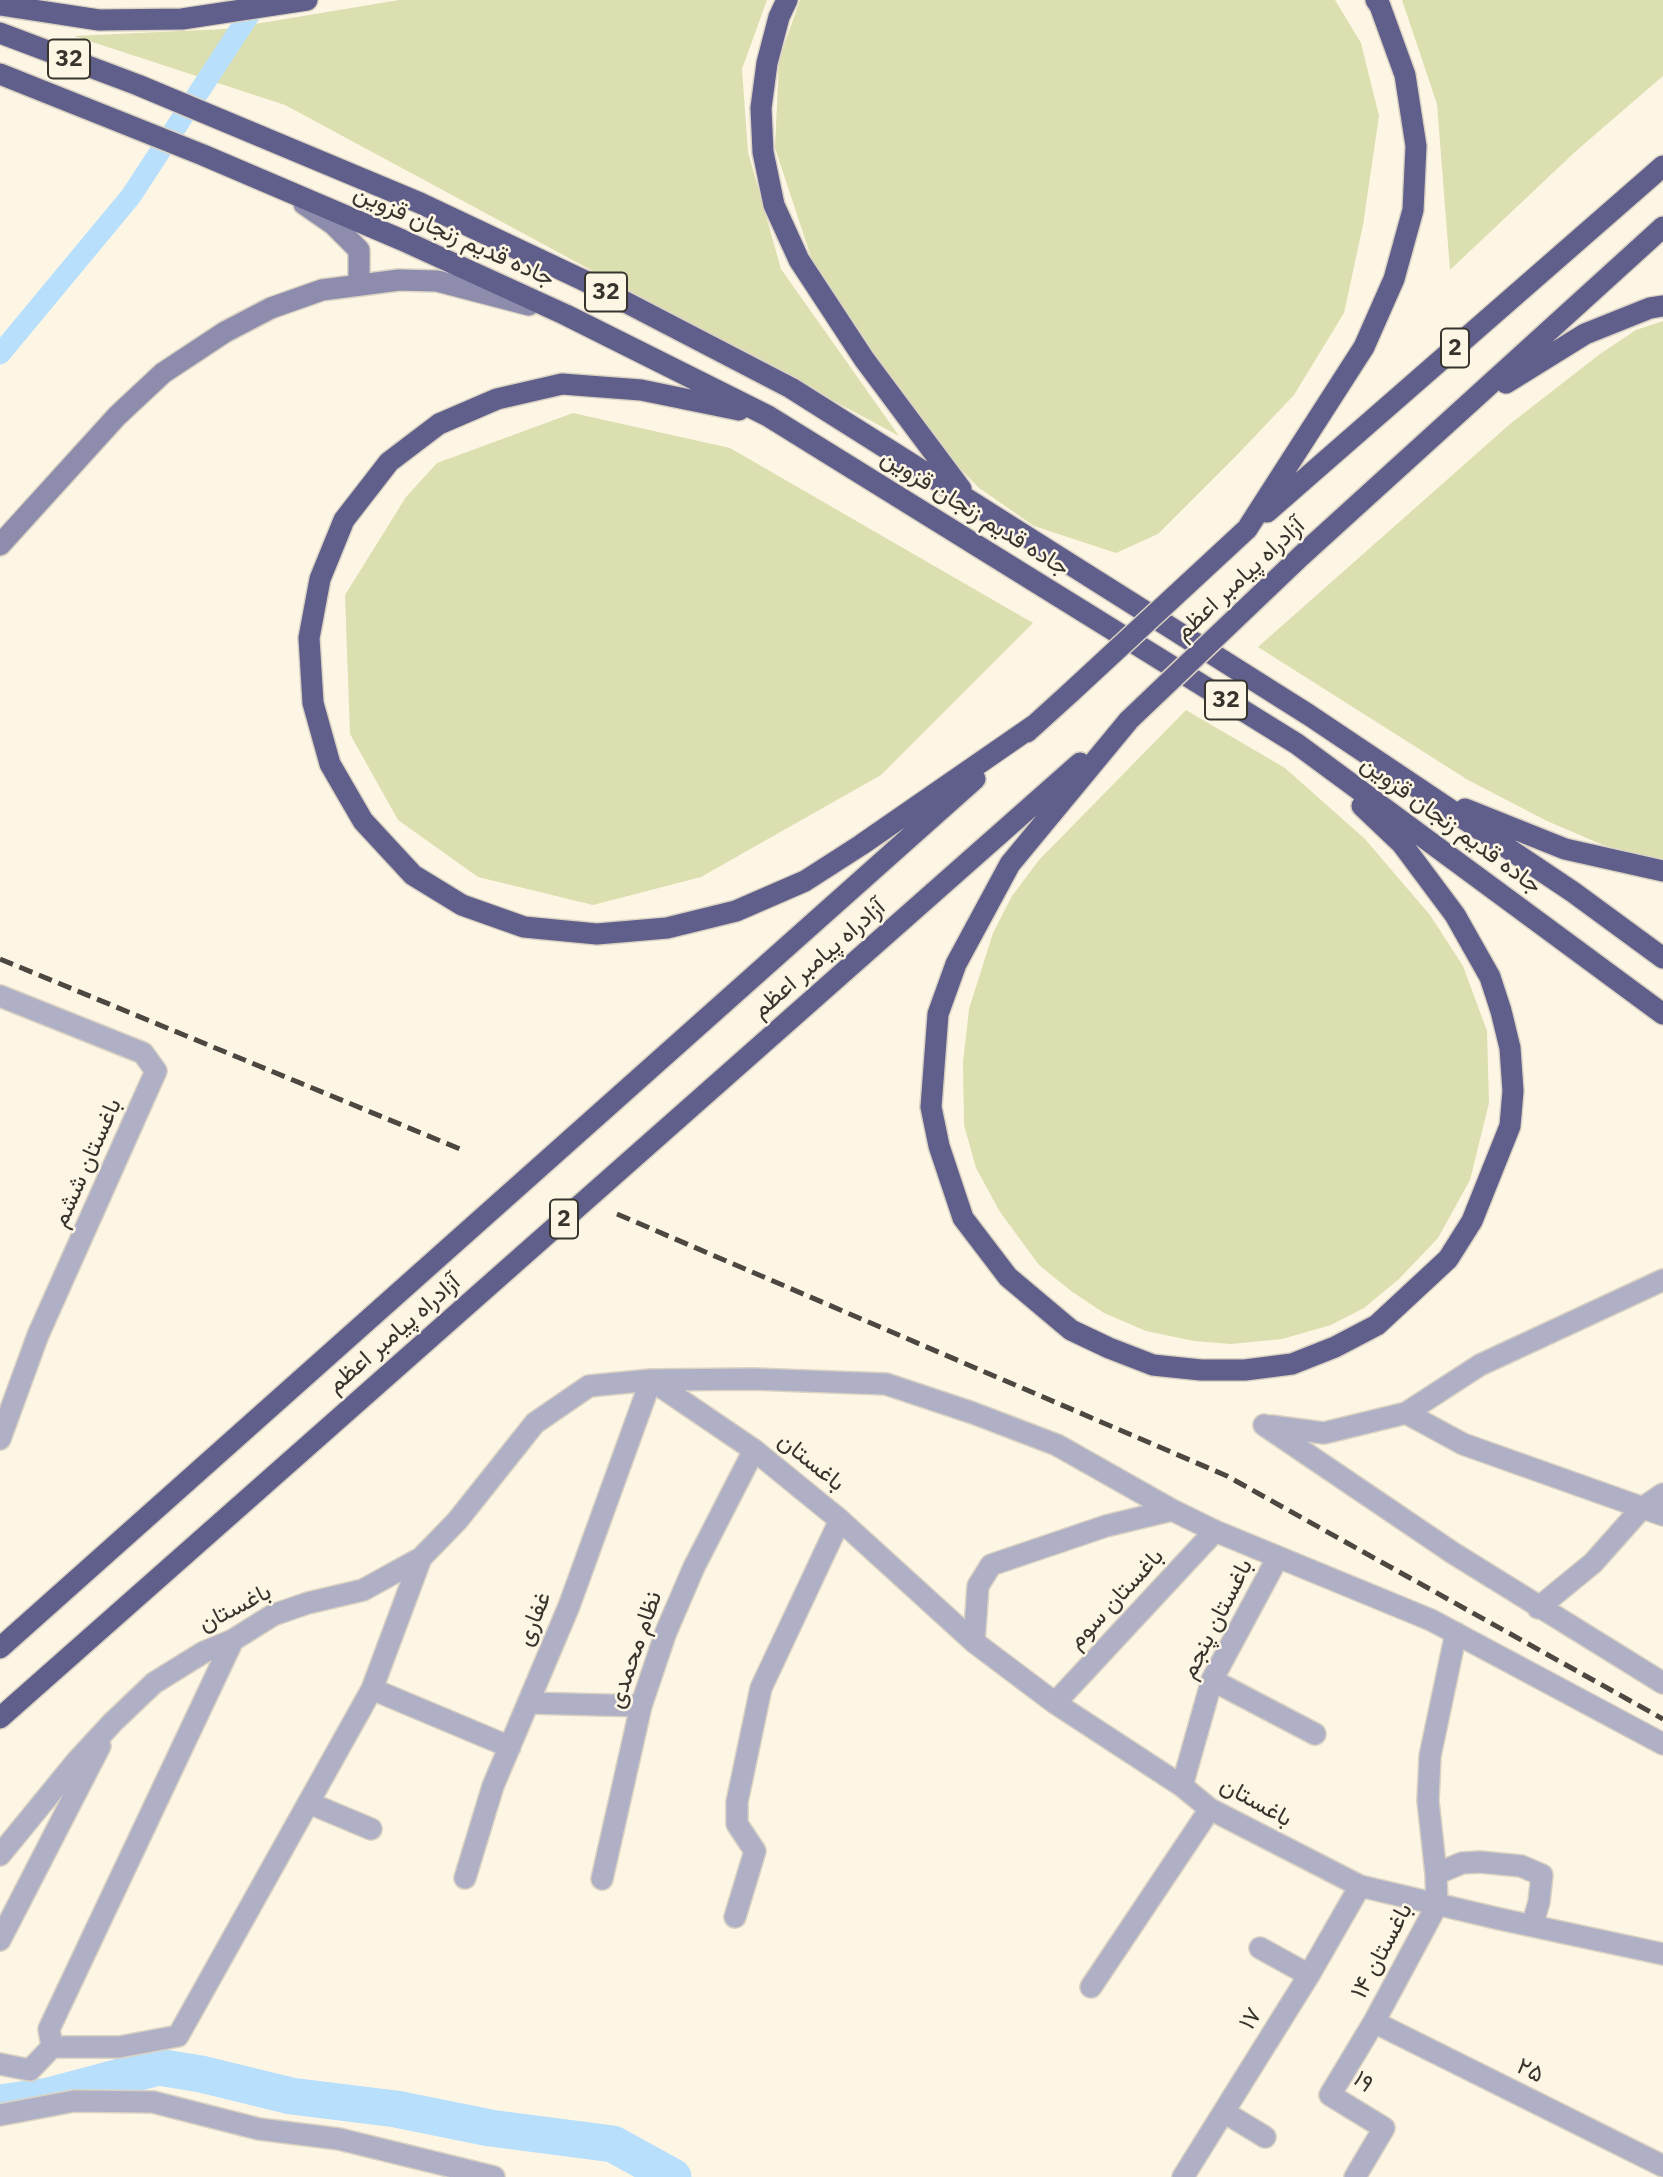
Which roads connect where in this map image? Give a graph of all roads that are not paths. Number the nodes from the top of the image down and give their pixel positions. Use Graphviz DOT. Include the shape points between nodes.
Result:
graph roads {
  1 [pos="787,0"];
  2 [pos="1376,0"];
  3 [pos="305,1"];
  4 [pos="0,5"];
  5 [pos="0,33"];
  6 [pos="0,74"];
  7 [pos="1663,166"];
  8 [pos="278,187"];
  9 [pos="1663,227"];
  10 [pos="359,285"];
  11 [pos="1663,306"];
  12 [pos="566,315"];
  13 [pos="1460,412"];
  14 [pos="768,416"];
  15 [pos="969,499"];
  16 [pos="1247,529"];
  17 [pos="0,545"];
  18 [pos="1129,720"];
  19 [pos="1036,724"];
  20 [pos="1297,744"];
  21 [pos="1426,794"];
  22 [pos="1663,872"];
  23 [pos="1663,958"];
  24 [pos="0,996"];
  25 [pos="1663,1014"];
  26 [pos="1663,1280"];
  27 [pos="651,1380"];
  28 [pos="1406,1413"];
  29 [pos="0,1439"];
  30 [pos="754,1450"];
  31 [pos="1663,1494"];
  32 [pos="1642,1509"];
  33 [pos="1172,1510"];
  34 [pos="1663,1515"];
  35 [pos="840,1520"];
  36 [pos="1215,1531"];
  37 [pos="1278,1557"];
  38 [pos="421,1558"];
  39 [pos="1538,1608"];
  40 [pos="1456,1633"];
  41 [pos="233,1640"];
  42 [pos="974,1642"];
  43 [pos="0,1648"];
  44 [pos="1212,1679"];
  45 [pos="1663,1683"];
  46 [pos="372,1689"];
  47 [pos="528,1703"];
  48 [pos="1055,1703"];
  49 [pos="641,1706"];
  50 [pos="0,1718"];
  51 [pos="113,1722"];
  52 [pos="1315,1734"];
  53 [pos="1663,1744"];
  54 [pos="510,1747"];
  55 [pos="1182,1786"];
  56 [pos="309,1802"];
  57 [pos="1210,1810"];
  58 [pos="371,1829"];
  59 [pos="0,1855"];
  60 [pos="1436,1874"];
  61 [pos="465,1878"];
  62 [pos="601,1879"];
  63 [pos="1360,1886"];
  64 [pos="1437,1905"];
  65 [pos="735,1917"];
  66 [pos="1532,1926"];
  67 [pos="0,1940"];
  68 [pos="1260,1948"];
  69 [pos="1662,1950"];
  70 [pos="1309,1975"];
  71 [pos="1091,1987"];
  72 [pos="1374,2022"];
  73 [pos="52,2047"];
  74 [pos="0,2064"];
  75 [pos="1224,2112"];
  76 [pos="0,2115"];
  77 [pos="1265,2137"];
  78 [pos="1663,2166"];
  79 [pos="494,2177"];
  80 [pos="1183,2177"];
  81 [pos="1355,2177"];
  1 -- 15 [label="highway" via="767,63 761,108 763,152 774,205 799,260 857,348"];
  2 -- 16 [label="highway" via="1405,75 1416,146 1413,211 1394,279 1364,347"];
  3 -- 4 [label="highway" via="182,19 99,20"];
  5 -- 15 [label="highway, جاده قدیم زنجان قزوین / 32" via="138,85 420,203 597,287 791,388"];
  6 -- 8 [label="highway, جاده قدیم زنجان قزوین / 32"];
  7 -- 16 [label="highway, آزادراه پیامبر اعظم / 2"];
  8 -- 10 [label="street" via="333,224 359,250"];
  8 -- 12 [label="highway, جاده قدیم زنجان قزوین / 32"];
  9 -- 13 [label="highway, آزادراه پیامبر اعظم / 2"];
  10 -- 12 [label="street" via="438,281"];
  10 -- 17 [label="street" via="322,290 271,308 163,373 117,415"];
  11 -- 13 [label="highway" via="1585,334"];
  12 -- 14 [label="highway, جاده قدیم زنجان قزوین / 32"];
  13 -- 18 [label="highway, آزادراه پیامبر اعظم / 2, bridge"];
  14 -- 19 [label="highway" via="641,390 562,384 497,399 439,424 388,462 344,520 320,579 309,638 313,703 330,764 363,821 413,875 462,905 524,927 597,934 667,928 737,911 805,881"];
  14 -- 20 [label="highway, جاده قدیم زنجان قزوین / 32"];
  15 -- 21 [label="highway, جاده قدیم زنجان قزوین / 32"];
  16 -- 19 [label="highway, آزادراه پیامبر اعظم / 2, bridge"];
  18 -- 20 [label="highway" via="1010,864 956,964 938,1014 931,1107 963,1219 1008,1277 1070,1330 1153,1365 1245,1370 1292,1364 1377,1325 1448,1259 1472,1220 1510,1126 1510,1048 1490,976 1455,915 1402,844"];
  18 -- 50 [label="highway, آزادراه پیامبر اعظم / 2"];
  19 -- 43 [label="highway, آزادراه پیامبر اعظم / 2"];
  20 -- 25 [label="highway, جاده قدیم زنجان قزوین / 32"];
  21 -- 22 [label="highway" via="1565,849"];
  21 -- 23 [label="highway, جاده قدیم زنجان قزوین / 32"];
  24 -- 29 [label="street, باغستان ششم" via="143,1053 156,1071 38,1335"];
  26 -- 28 [label="street" via="1480,1365"];
  27 -- 30 [label="street, باغستان"];
  27 -- 33 [label="street" via="886,1384 1057,1445"];
  27 -- 38 [label="street, باغستان" via="589,1386 536,1423"];
  27 -- 47 [label="street, غفاری" via="569,1606"];
  28 -- 32 [label="street" via="1463,1444"];
  28 -- 39 [label="street" via="1324,1433 1264,1425"];
  30 -- 35 [label="street, باغستان"];
  30 -- 49 [label="street, نظام محمدی" via="694,1567"];
  31 -- 32 [label="street"];
  32 -- 34 [label="street"];
  32 -- 39 [label="street" via="1593,1563"];
  33 -- 36 [label="street"];
  33 -- 42 [label="street" via="1106,1525 991,1566 978,1586"];
  35 -- 42 [label="street, باغستان"];
  35 -- 65 [label="street" via="761,1688 737,1802 737,1824 755,1851"];
  36 -- 37 [label="street"];
  36 -- 48 [label="street, باغستان سوم"];
  37 -- 40 [label="street"];
  37 -- 44 [label="street, باغستان پنجم"];
  38 -- 41 [label="street, باغستان" via="363,1590 273,1615"];
  38 -- 46 [label="street"];
  39 -- 45 [label="street"];
  40 -- 53 [label="street"];
  40 -- 60 [label="street" via="1430,1756"];
  41 -- 51 [label="street, باغستان" via="154,1683"];
  41 -- 73 [label="street" via="50,2029"];
  42 -- 48 [label="street, باغستان"];
  44 -- 52 [label="street"];
  44 -- 55 [label="street, باغستان پنجم"];
  46 -- 54 [label="street"];
  46 -- 56 [label="street"];
  47 -- 49 [label="street"];
  47 -- 54 [label="street, غفاری"];
  48 -- 55 [label="street, باغستان"];
  49 -- 62 [label="street, نظام محمدی"];
  51 -- 59 [label="street, باغستان"];
  51 -- 67 [label="street"];
  54 -- 61 [label="street, غفاری"];
  55 -- 57 [label="street, باغستان"];
  56 -- 58 [label="street"];
  56 -- 73 [label="street" via="178,2036 120,2047"];
  57 -- 63 [label="street, باغستان"];
  57 -- 71 [label="street"];
  60 -- 64 [label="street"];
  60 -- 66 [label="street" via="1480,1861 1521,1866 1542,1875"];
  63 -- 64 [label="street, باغستان"];
  63 -- 70 [label="street, ۱۷"];
  64 -- 66 [label="street, باغستان"];
  64 -- 72 [label="street, باغستان ۱۴"];
  66 -- 69 [label="street, باغستان"];
  68 -- 70 [label="street"];
  70 -- 75 [label="street, ۱۷"];
  72 -- 78 [label="street, ۲۵"];
  72 -- 81 [label="street, ۱۹" via="1330,2095 1384,2127"];
  73 -- 74 [label="street" via="30,2070"];
  75 -- 77 [label="street"];
  75 -- 80 [label="street, ۱۷"];
  76 -- 79 [label="street" via="74,2101 153,2102 259,2129 339,2139"];
}
